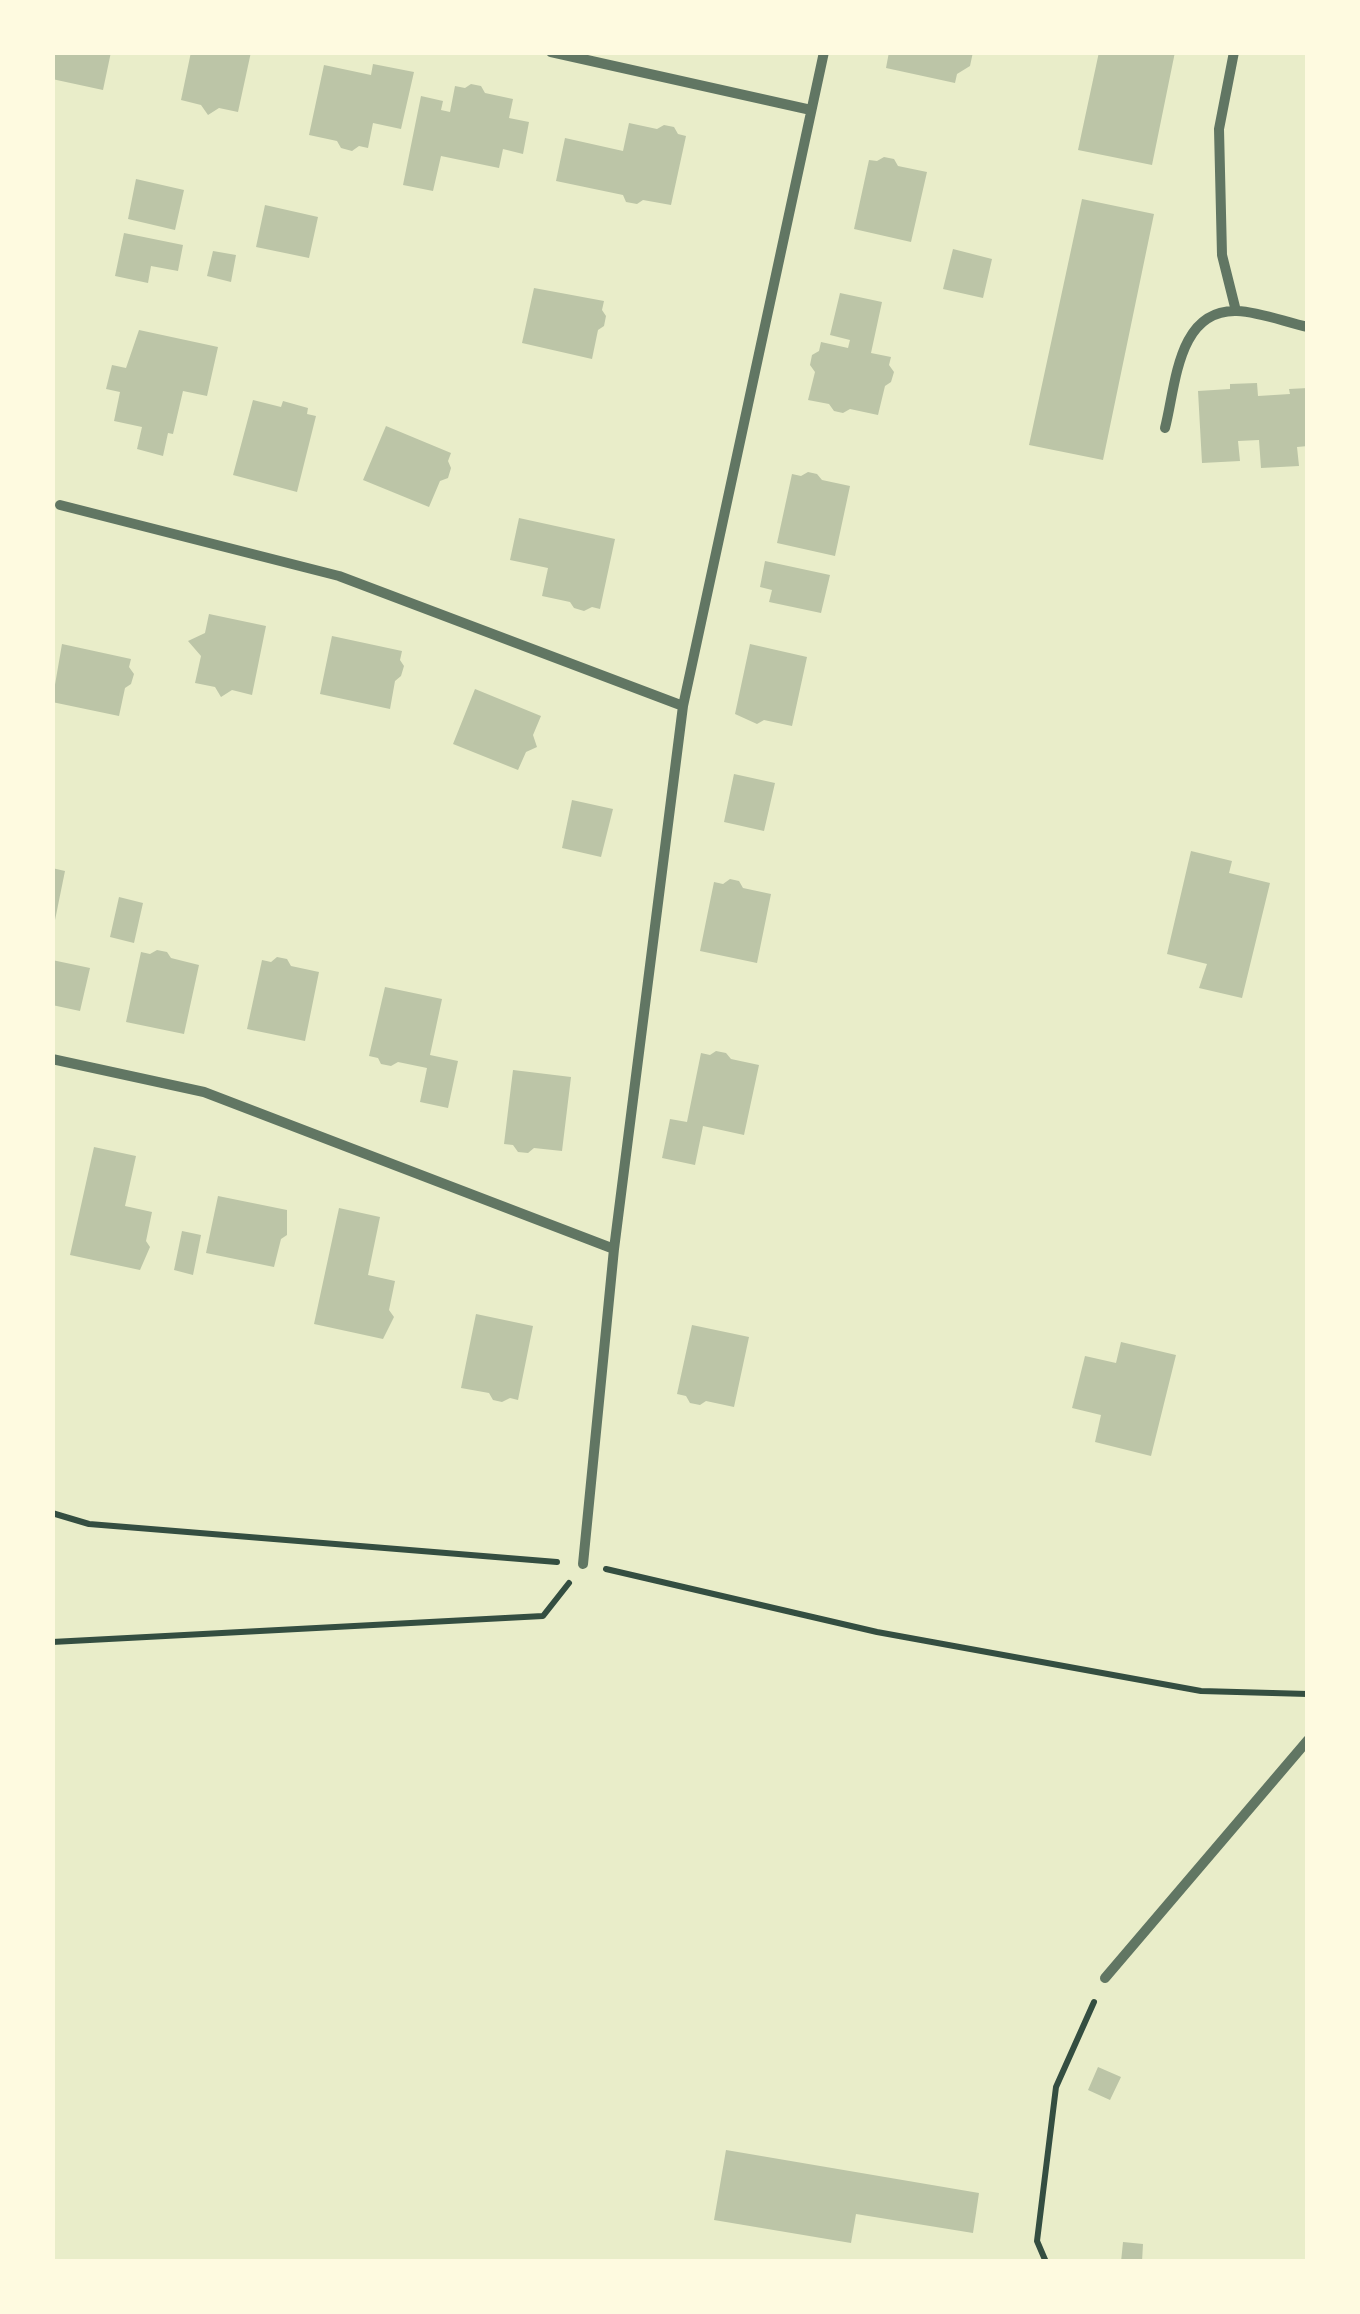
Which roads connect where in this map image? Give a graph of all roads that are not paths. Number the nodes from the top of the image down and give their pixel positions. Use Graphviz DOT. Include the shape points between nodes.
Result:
graph roads {
  1 [pos="551,52"];
  2 [pos="824,52"];
  3 [pos="1234,52"];
  4 [pos="811,110"];
  5 [pos="1236,311"];
  6 [pos="1308,327"];
  7 [pos="1166,428"];
  8 [pos="60,505"];
  9 [pos="683,706"];
  10 [pos="52,1060"];
  11 [pos="614,1249"];
  12 [pos="583,1564"];
  13 [pos="1308,1740"];
  14 [pos="1105,1978"];
  1 -- 4 [label="street"];
  2 -- 4 [label="street"];
  3 -- 5 [label="street" via="1219,129 1222,255"];
  4 -- 9 [label="street"];
  5 -- 6 [label="street"];
  5 -- 7 [label="street" via="1196,325 1186,341"];
  8 -- 9 [label="street" via="339,576"];
  9 -- 11 [label="street"];
  10 -- 11 [label="street" via="204,1092"];
  11 -- 12 [label="street"];
  13 -- 14 [label="street"];
}
